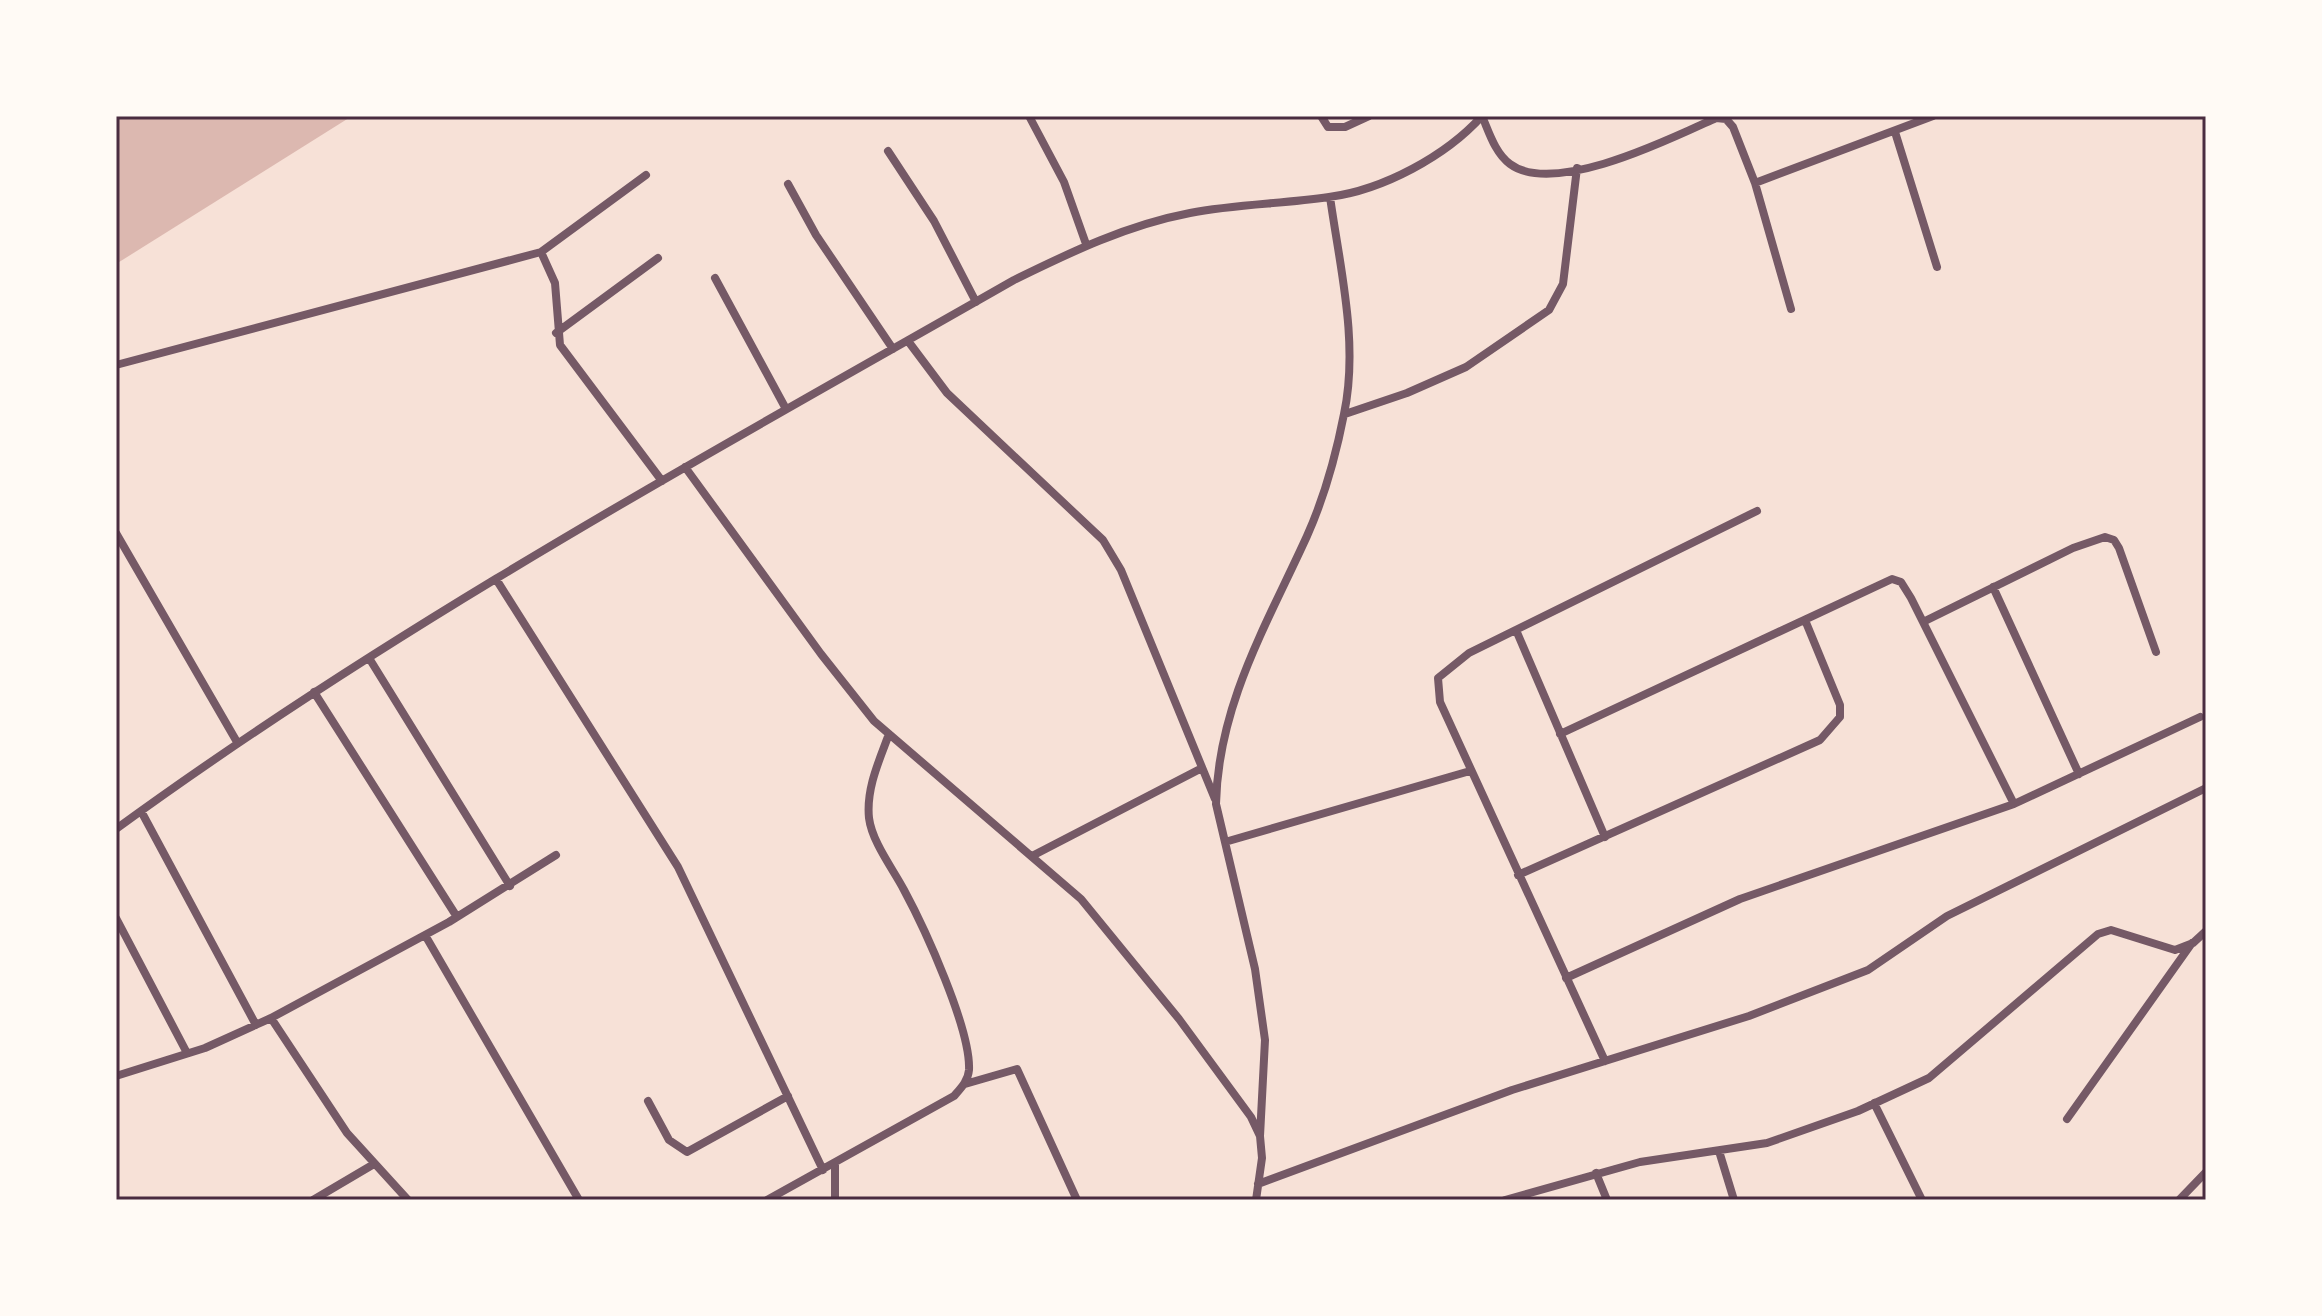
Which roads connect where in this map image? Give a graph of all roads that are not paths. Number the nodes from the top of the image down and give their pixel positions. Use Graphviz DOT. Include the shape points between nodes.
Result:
graph roads {
  1 [pos="1029,116"];
  2 [pos="1321,116"];
  3 [pos="1369,116"];
  4 [pos="1482,116"];
  5 [pos="1933,116"];
  6 [pos="1895,132"];
  7 [pos="888,151"];
  8 [pos="1577,168"];
  9 [pos="646,175"];
  10 [pos="1755,183"];
  11 [pos="788,184"];
  12 [pos="1330,197"];
  13 [pos="1086,244"];
  14 [pos="541,252"];
  15 [pos="658,258"];
  16 [pos="1937,267"];
  17 [pos="715,278"];
  18 [pos="976,302"];
  19 [pos="1791,309"];
  20 [pos="556,333"];
  21 [pos="908,341"];
  22 [pos="893,349"];
  23 [pos="116,365"];
  24 [pos="786,409"];
  25 [pos="1345,414"];
  26 [pos="685,467"];
  27 [pos="662,481"];
  28 [pos="1757,511"];
  29 [pos="116,533"];
  30 [pos="496,579"];
  31 [pos="1993,587"];
  32 [pos="1805,620"];
  33 [pos="1923,622"];
  34 [pos="1516,630"];
  35 [pos="2156,652"];
  36 [pos="369,658"];
  37 [pos="314,692"];
  38 [pos="2200,717"];
  39 [pos="889,734"];
  40 [pos="1560,734"];
  41 [pos="237,742"];
  42 [pos="1202,768"];
  43 [pos="1470,771"];
  44 [pos="2079,774"];
  45 [pos="2206,788"];
  46 [pos="1216,804"];
  47 [pos="2014,804"];
  48 [pos="141,811"];
  49 [pos="116,829"];
  50 [pos="1605,837"];
  51 [pos="1225,842"];
  52 [pos="556,855"];
  53 [pos="1032,856"];
  54 [pos="1518,875"];
  55 [pos="510,886"];
  56 [pos="457,917"];
  57 [pos="116,918"];
  58 [pos="2206,931"];
  59 [pos="425,935"];
  60 [pos="2193,943"];
  61 [pos="1566,978"];
  62 [pos="271,1018"];
  63 [pos="256,1025"];
  64 [pos="187,1053"];
  65 [pos="1605,1061"];
  66 [pos="116,1076"];
  67 [pos="965,1084"];
  68 [pos="788,1096"];
  69 [pos="648,1101"];
  70 [pos="1874,1103"];
  71 [pos="2067,1119"];
  72 [pos="1260,1136"];
  73 [pos="1719,1151"];
  74 [pos="835,1163"];
  75 [pos="374,1164"];
  76 [pos="823,1170"];
  77 [pos="1596,1173"];
  78 [pos="2205,1175"];
  79 [pos="1258,1184"];
  80 [pos="313,1200"];
  81 [pos="408,1200"];
  82 [pos="579,1200"];
  83 [pos="767,1200"];
  84 [pos="835,1200"];
  85 [pos="1077,1200"];
  86 [pos="1256,1200"];
  87 [pos="1505,1200"];
  88 [pos="1607,1200"];
  89 [pos="1734,1200"];
  90 [pos="1922,1200"];
  91 [pos="2179,1200"];
  1 -- 13 [label="street" via="1064,182"];
  2 -- 3 [label="street" via="1335,128"];
  4 -- 8 [label="street" via="1496,148 1525,173"];
  4 -- 12 [label="street" via="1433,156 1386,180"];
  5 -- 6 [label="street"];
  6 -- 10 [label="street"];
  6 -- 16 [label="street"];
  7 -- 18 [label="street" via="934,221"];
  8 -- 10 [label="street" via="1642,152 1716,118 1733,127"];
  8 -- 25 [label="street" via="1563,284 1549,310 1466,367"];
  9 -- 14 [label="street"];
  10 -- 19 [label="street"];
  11 -- 22 [label="street"];
  12 -- 13 [label="street" via="1190,213"];
  12 -- 25 [label="street" via="1347,321 1350,370"];
  13 -- 18 [label="street"];
  14 -- 20 [label="street" via="555,283"];
  14 -- 23 [label="street"];
  15 -- 20 [label="street"];
  17 -- 24 [label="street"];
  18 -- 21 [label="street"];
  20 -- 27 [label="street" via="567,356"];
  21 -- 22 [label="street"];
  21 -- 42 [label="street" via="947,393 1103,540 1121,570"];
  22 -- 24 [label="street"];
  24 -- 26 [label="street"];
  25 -- 46 [label="street" via="1308,533 1234,694 1221,743"];
  26 -- 27 [label="street"];
  26 -- 39 [label="street" via="821,654"];
  27 -- 30 [label="street"];
  28 -- 34 [label="street"];
  29 -- 41 [label="street"];
  30 -- 36 [label="street"];
  30 -- 68 [label="street" via="678,867"];
  31 -- 33 [label="street"];
  31 -- 35 [label="street" via="2073,548 2105,537 2114,540"];
  31 -- 44 [label="street"];
  32 -- 33 [label="street" via="1892,579 1901,582"];
  32 -- 40 [label="street"];
  32 -- 50 [label="street" via="1840,705 1833,727 1820,740"];
  33 -- 47 [label="street"];
  34 -- 40 [label="street"];
  34 -- 43 [label="street" via="1469,653 1438,678 1440,702"];
  36 -- 37 [label="street"];
  36 -- 55 [label="street"];
  37 -- 41 [label="street"];
  37 -- 56 [label="street"];
  38 -- 44 [label="street"];
  39 -- 53 [label="street"];
  39 -- 67 [label="street" via="874,775 869,821 951,997 967,1052"];
  40 -- 50 [label="street"];
  41 -- 48 [label="street"];
  42 -- 46 [label="street"];
  42 -- 53 [label="street"];
  43 -- 51 [label="street"];
  43 -- 54 [label="street"];
  44 -- 47 [label="street"];
  45 -- 65 [label="street" via="1947,916 1868,970 1749,1016"];
  46 -- 51 [label="street"];
  47 -- 61 [label="street" via="1740,899"];
  48 -- 49 [label="street"];
  48 -- 63 [label="street"];
  50 -- 54 [label="street"];
  51 -- 72 [label="street" via="1255,969 1265,1040"];
  52 -- 55 [label="street"];
  53 -- 72 [label="street" via="1115,937"];
  54 -- 61 [label="street"];
  55 -- 56 [label="street"];
  56 -- 59 [label="street"];
  57 -- 64 [label="street"];
  58 -- 60 [label="street"];
  59 -- 62 [label="street"];
  59 -- 82 [label="street"];
  60 -- 70 [label="street" via="2175,950 2111,930 2098,934 1957,1057 1929,1078"];
  60 -- 71 [label="street"];
  61 -- 65 [label="street"];
  62 -- 63 [label="street"];
  62 -- 75 [label="street" via="347,1133"];
  63 -- 64 [label="street"];
  64 -- 66 [label="street"];
  65 -- 79 [label="street"];
  67 -- 74 [label="street" via="931,1110"];
  67 -- 85 [label="street" via="1017,1069"];
  68 -- 69 [label="street" via="687,1152 669,1140"];
  68 -- 76 [label="street"];
  70 -- 73 [label="street" via="1767,1143"];
  70 -- 90 [label="street"];
  72 -- 79 [label="street"];
  73 -- 77 [label="street"];
  73 -- 89 [label="street"];
  74 -- 76 [label="street"];
  74 -- 84 [label="street"];
  75 -- 80 [label="street"];
  75 -- 81 [label="street"];
  76 -- 83 [label="street"];
  77 -- 87 [label="street"];
  77 -- 88 [label="street"];
  78 -- 91 [label="street"];
  79 -- 86 [label="street"];
}
